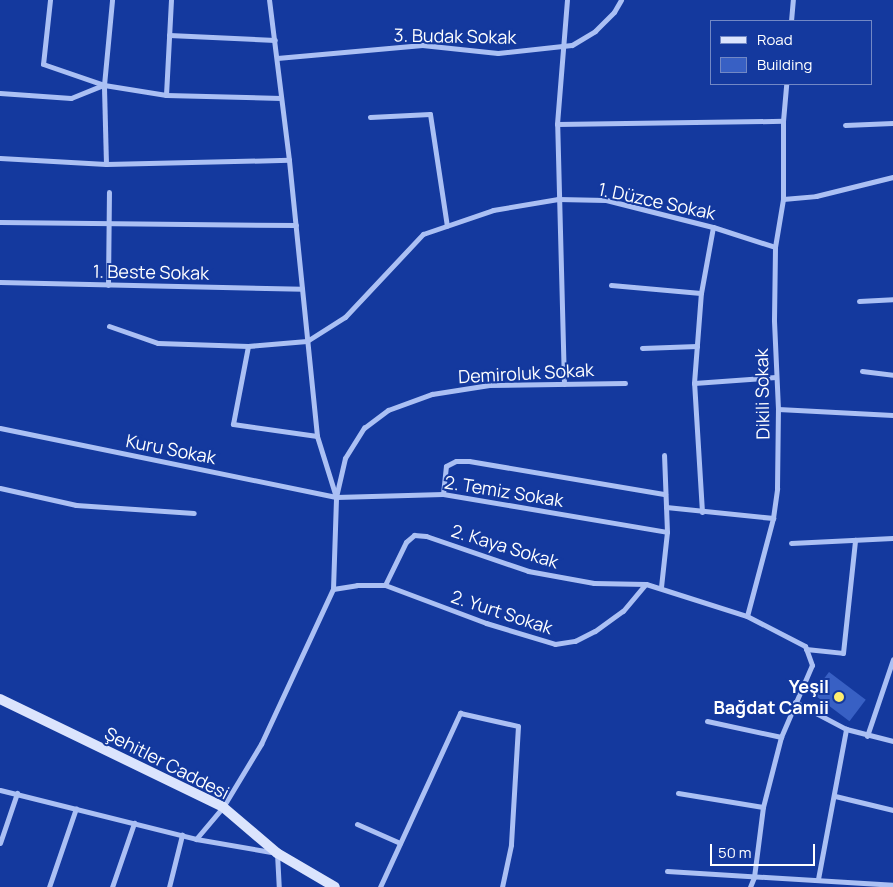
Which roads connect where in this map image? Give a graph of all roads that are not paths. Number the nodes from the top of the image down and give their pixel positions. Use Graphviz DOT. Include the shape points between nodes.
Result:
graph roads {
  1 [pos="50,0"];
  2 [pos="112,0"];
  3 [pos="172,0"];
  4 [pos="269,0"];
  5 [pos="566,0"];
  6 [pos="621,0"];
  7 [pos="793,0"];
  8 [pos="791,20"];
  9 [pos="169,35"];
  10 [pos="275,40"];
  11 [pos="563,46"];
  12 [pos="277,58"];
  13 [pos="104,85"];
  14 [pos="786,85"];
  15 [pos="0,93"];
  16 [pos="166,95"];
  17 [pos="281,98"];
  18 [pos="370,117"];
  19 [pos="783,121"];
  20 [pos="893,123"];
  21 [pos="557,124"];
  22 [pos="845,125"];
  23 [pos="0,158"];
  24 [pos="289,160"];
  25 [pos="106,164"];
  26 [pos="893,177"];
  27 [pos="110,192"];
  28 [pos="558,199"];
  29 [pos="782,199"];
  30 [pos="0,222"];
  31 [pos="109,223"];
  32 [pos="296,224"];
  33 [pos="447,226"];
  34 [pos="713,226"];
  35 [pos="775,247"];
  36 [pos="0,282"];
  37 [pos="108,285"];
  38 [pos="611,285"];
  39 [pos="302,289"];
  40 [pos="702,293"];
  41 [pos="893,299"];
  42 [pos="859,301"];
  43 [pos="109,326"];
  44 [pos="307,341"];
  45 [pos="248,346"];
  46 [pos="697,346"];
  47 [pos="642,348"];
  48 [pos="862,371"];
  49 [pos="893,375"];
  50 [pos="776,377"];
  51 [pos="625,383"];
  52 [pos="694,383"];
  53 [pos="564,384"];
  54 [pos="778,409"];
  55 [pos="893,414"];
  56 [pos="0,428"];
  57 [pos="317,436"];
  58 [pos="664,454"];
  59 [pos="0,488"];
  60 [pos="443,494"];
  61 [pos="665,494"];
  62 [pos="336,497"];
  63 [pos="666,507"];
  64 [pos="702,512"];
  65 [pos="194,513"];
  66 [pos="773,518"];
  67 [pos="667,532"];
  68 [pos="893,538"];
  69 [pos="855,540"];
  70 [pos="792,543"];
  71 [pos="646,584"];
  72 [pos="385,585"];
  73 [pos="661,587"];
  74 [pos="333,588"];
  75 [pos="747,616"];
  76 [pos="806,649"];
  77 [pos="893,659"];
  78 [pos="0,699"];
  79 [pos="795,702"];
  80 [pos="707,721"];
  81 [pos="846,729"];
  82 [pos="866,736"];
  83 [pos="781,737"];
  84 [pos="893,741"];
  85 [pos="0,790"];
  86 [pos="678,793"];
  87 [pos="17,794"];
  88 [pos="835,796"];
  89 [pos="224,807"];
  90 [pos="763,807"];
  91 [pos="76,808"];
  92 [pos="893,810"];
  93 [pos="134,823"];
  94 [pos="357,824"];
  95 [pos="182,835"];
  96 [pos="196,839"];
  97 [pos="0,843"];
  98 [pos="400,843"];
  99 [pos="277,853"];
  100 [pos="667,871"];
  101 [pos="754,877"];
  102 [pos="818,879"];
  103 [pos="893,885"];
  104 [pos="49,887"];
  105 [pos="112,887"];
  106 [pos="169,887"];
  107 [pos="279,887"];
  108 [pos="335,887"];
  109 [pos="380,887"];
  110 [pos="502,887"];
  111 [pos="750,887"];
  1 -- 13 [label="street" via="43,64"];
  2 -- 13 [label="street"];
  3 -- 9 [label="street"];
  4 -- 10 [label="street"];
  5 -- 11 [label="street"];
  6 -- 11 [label="street, 3. Budak Sokak" via="595,31 572,45"];
  7 -- 8 [label="street"];
  9 -- 10 [label="street"];
  9 -- 16 [label="street"];
  10 -- 12 [label="street"];
  11 -- 12 [label="street, 3. Budak Sokak" via="498,53 422,45"];
  11 -- 21 [label="street"];
  12 -- 17 [label="street"];
  13 -- 15 [label="street" via="71,98"];
  13 -- 16 [label="street"];
  13 -- 25 [label="street"];
  14 -- 19 [label="street, Dikili Sokak"];
  16 -- 17 [label="street"];
  17 -- 24 [label="street"];
  18 -- 33 [label="street" via="430,114"];
  19 -- 21 [label="street"];
  19 -- 29 [label="street, Dikili Sokak"];
  20 -- 22 [label="street"];
  21 -- 28 [label="street"];
  23 -- 25 [label="street"];
  24 -- 25 [label="street"];
  24 -- 32 [label="street"];
  26 -- 29 [label="street" via="816,196"];
  27 -- 31 [label="street"];
  28 -- 33 [label="street, 1. Düzce Sokak" via="493,210"];
  28 -- 34 [label="street, 1. Düzce Sokak" via="606,200"];
  28 -- 53 [label="street"];
  29 -- 35 [label="street, Dikili Sokak"];
  30 -- 31 [label="street"];
  31 -- 32 [label="street"];
  31 -- 37 [label="street"];
  32 -- 39 [label="street"];
  33 -- 44 [label="street, 1. Düzce Sokak" via="423,234 345,317"];
  34 -- 35 [label="street, 1. Düzce Sokak"];
  34 -- 40 [label="street"];
  35 -- 50 [label="street, Dikili Sokak"];
  36 -- 37 [label="street, 1. Beste Sokak"];
  37 -- 39 [label="street, 1. Beste Sokak"];
  38 -- 40 [label="street"];
  39 -- 44 [label="street"];
  40 -- 46 [label="street"];
  41 -- 42 [label="street"];
  43 -- 45 [label="street" via="158,343"];
  44 -- 45 [label="street"];
  44 -- 57 [label="street"];
  45 -- 57 [label="street" via="233,424"];
  46 -- 47 [label="street"];
  46 -- 52 [label="street"];
  48 -- 49 [label="street"];
  50 -- 52 [label="street"];
  50 -- 54 [label="street, Dikili Sokak"];
  51 -- 53 [label="street, Demiroluk Sokak"];
  52 -- 64 [label="street"];
  53 -- 62 [label="street, Demiroluk Sokak" via="480,386 432,394 388,410 364,428 345,458"];
  54 -- 55 [label="street"];
  54 -- 66 [label="street, Dikili Sokak" via="777,488"];
  56 -- 62 [label="street, Kuru Sokak"];
  57 -- 62 [label="street"];
  58 -- 61 [label="street"];
  59 -- 65 [label="street" via="76,505"];
  60 -- 61 [label="street" via="446,466 456,461 469,461"];
  60 -- 62 [label="street, 2. Temiz Sokak"];
  60 -- 67 [label="street, 2. Temiz Sokak"];
  61 -- 63 [label="street"];
  62 -- 74 [label="street"];
  63 -- 64 [label="street"];
  63 -- 67 [label="street"];
  64 -- 66 [label="street"];
  66 -- 75 [label="street, Dikili Sokak"];
  67 -- 73 [label="street"];
  68 -- 69 [label="street"];
  69 -- 70 [label="street"];
  69 -- 76 [label="street" via="843,653"];
  71 -- 72 [label="street, 2. Yurt Sokak" via="623,611 595,631 575,641 555,644 486,623"];
  71 -- 72 [label="street, 2. Kaya Sokak" via="594,583 528,571 426,536 414,535 406,542"];
  71 -- 73 [label="street"];
  72 -- 74 [label="street, 2. Yurt Sokak"];
  73 -- 75 [label="street"];
  74 -- 89 [label="street" via="261,744"];
  75 -- 76 [label="street"];
  76 -- 79 [label="street" via="812,665"];
  77 -- 82 [label="street"];
  78 -- 89 [label="street, Şehitler Caddesi"];
  79 -- 81 [label="street"];
  79 -- 83 [label="street"];
  80 -- 83 [label="street"];
  81 -- 82 [label="street"];
  81 -- 88 [label="street"];
  82 -- 84 [label="street"];
  83 -- 90 [label="street"];
  85 -- 87 [label="street"];
  86 -- 90 [label="street"];
  87 -- 91 [label="street"];
  87 -- 97 [label="street"];
  88 -- 92 [label="street"];
  88 -- 102 [label="street"];
  89 -- 96 [label="street"];
  89 -- 99 [label="street, Şehitler Caddesi"];
  90 -- 101 [label="street"];
  91 -- 93 [label="street"];
  91 -- 104 [label="street"];
  93 -- 95 [label="street"];
  93 -- 105 [label="street"];
  94 -- 98 [label="street"];
  95 -- 96 [label="street"];
  95 -- 106 [label="street"];
  96 -- 99 [label="street"];
  98 -- 109 [label="street"];
  98 -- 110 [label="street" via="460,713 518,726 511,845"];
  99 -- 107 [label="street"];
  99 -- 108 [label="street, Şehitler Caddesi"];
  100 -- 101 [label="street"];
  101 -- 102 [label="street"];
  101 -- 111 [label="street"];
  102 -- 103 [label="street"];
}
